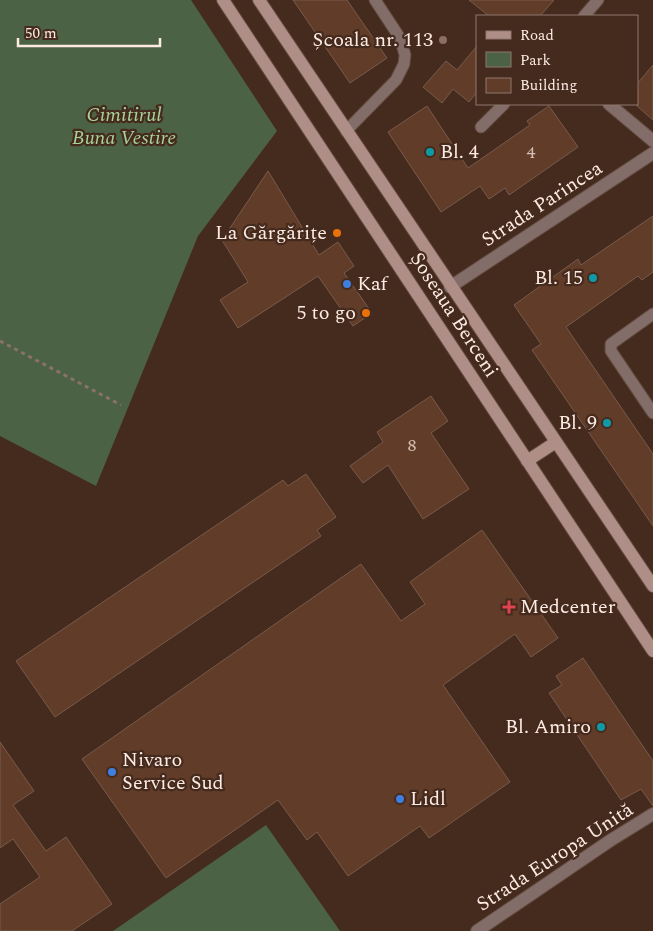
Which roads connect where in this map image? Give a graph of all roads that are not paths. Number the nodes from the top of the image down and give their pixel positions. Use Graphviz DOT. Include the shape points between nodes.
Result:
graph roads {
  1 [pos="223,0"];
  2 [pos="259,0"];
  3 [pos="375,0"];
  4 [pos="598,0"];
  5 [pos="585,15"];
  6 [pos="503,105"];
  7 [pos="610,105"];
  8 [pos="481,128"];
  9 [pos="346,131"];
  10 [pos="653,141"];
  11 [pos="653,153"];
  12 [pos="450,287"];
  13 [pos="653,314"];
  14 [pos="653,413"];
  15 [pos="556,442"];
  16 [pos="527,461"];
  17 [pos="653,586"];
  18 [pos="653,650"];
  19 [pos="653,814"];
  20 [pos="477,931"];
  1 -- 16 [label="main road, Șoseaua Berceni"];
  2 -- 9 [label="main road, Șoseaua Berceni"];
  3 -- 9 [label="lane" via="400,38 404,64 396,80"];
  4 -- 5 [label="lane"];
  6 -- 8 [label="lane"];
  7 -- 10 [label="street"];
  9 -- 12 [label="main road, Șoseaua Berceni"];
  11 -- 12 [label="street, Strada Parincea"];
  12 -- 15 [label="main road, Șoseaua Berceni"];
  13 -- 14 [label="lane" via="611,344 611,351"];
  15 -- 16 [label="main road"];
  15 -- 17 [label="main road, Șoseaua Berceni"];
  16 -- 18 [label="main road, Șoseaua Berceni"];
  19 -- 20 [label="street, Strada Europa Unită"];
}
